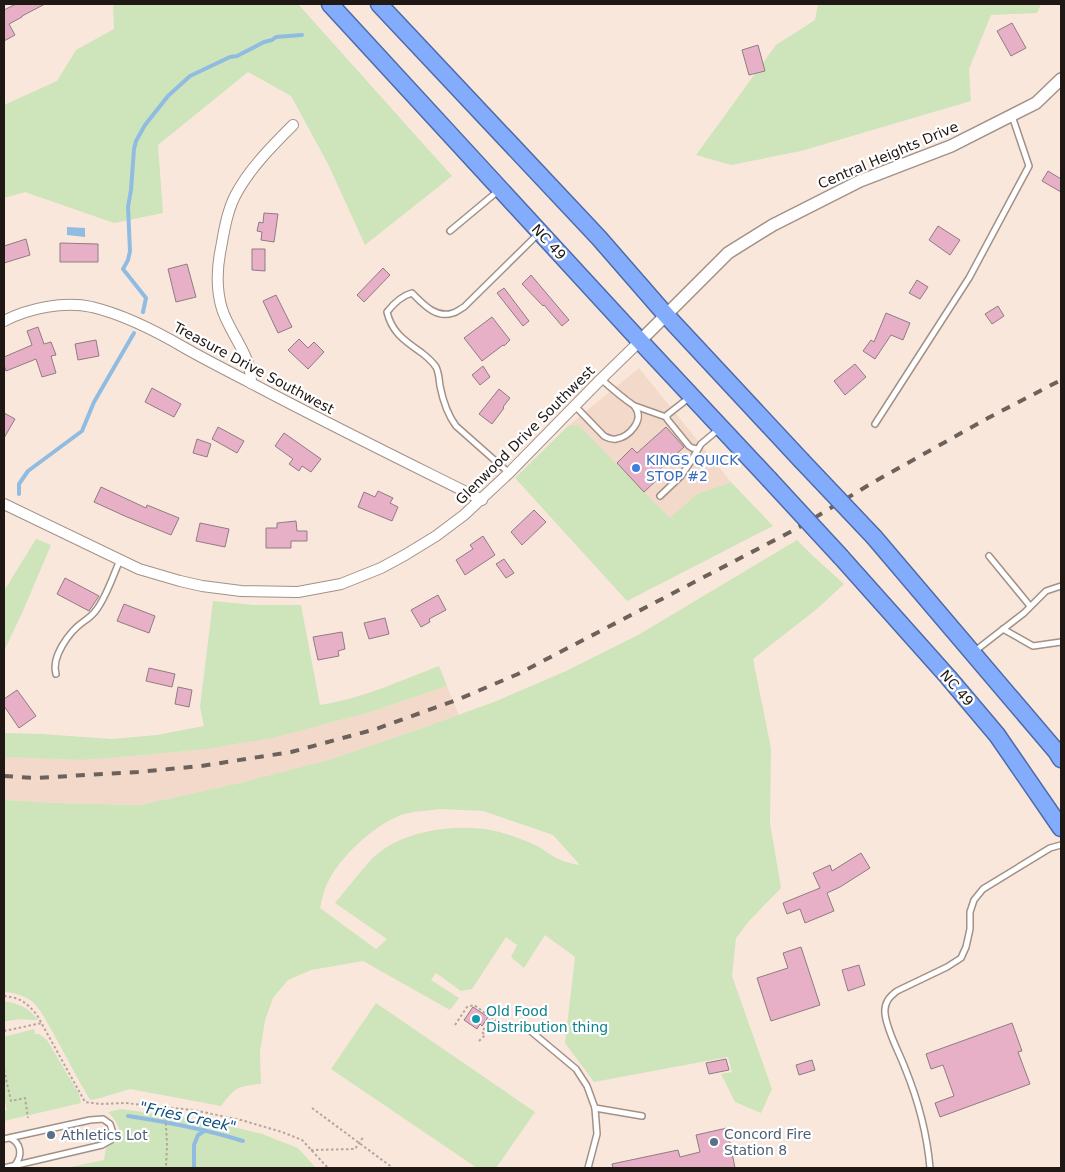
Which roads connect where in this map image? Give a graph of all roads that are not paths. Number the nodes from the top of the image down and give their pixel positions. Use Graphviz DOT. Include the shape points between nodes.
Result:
graph roads {
  1 [pos="330,4"];
  2 [pos="379,4"];
  3 [pos="1061,79"];
  4 [pos="1012,116"];
  5 [pos="293,125"];
  6 [pos="500,189"];
  7 [pos="450,231"];
  8 [pos="540,232"];
  9 [pos="666,315"];
  10 [pos="4,321"];
  11 [pos="640,341"];
  12 [pos="600,379"];
  13 [pos="251,383"];
  14 [pos="691,395"];
  15 [pos="574,406"];
  16 [pos="635,406"];
  17 [pos="666,417"];
  18 [pos="875,424"];
  19 [pos="721,427"];
  20 [pos="698,449"];
  21 [pos="509,473"];
  22 [pos="660,496"];
  23 [pos="482,500"];
  24 [pos="4,504"];
  25 [pos="989,556"];
  26 [pos="120,560"];
  27 [pos="1061,586"];
  28 [pos="1030,606"];
  29 [pos="1003,629"];
  30 [pos="1061,642"];
  31 [pos="972,652"];
  32 [pos="56,674"];
  33 [pos="1061,759"];
  34 [pos="1061,826"];
  35 [pos="1061,845"];
  36 [pos="527,1028"];
  37 [pos="595,1108"];
  38 [pos="642,1116"];
  39 [pos="7,1138"];
  40 [pos="15,1165"];
  41 [pos="4,1168"];
  42 [pos="588,1168"];
  43 [pos="930,1168"];
  1 -- 6 [label="highway, NC 49 / NC 49"];
  2 -- 9 [label="highway" via="599,238"];
  3 -- 4 [label="street, Central Heights Drive" via="1036,104"];
  4 -- 9 [label="street, Central Heights Drive" via="951,146 860,181 773,224 728,253"];
  4 -- 18 [label="lane" via="1029,166 969,278"];
  5 -- 13 [label="street" via="269,149 235,197 218,263 221,307 250,366"];
  6 -- 7 [label="lane"];
  6 -- 8 [label="highway, NC 49 / NC 49"];
  8 -- 11 [label="highway, NC 49 / NC 49"];
  8 -- 21 [label="lane" via="464,307 453,313 431,310 412,293 398,299 387,312 399,336 431,360 436,368 445,406 456,426"];
  9 -- 11 [label="street, Central Heights Drive"];
  9 -- 31 [label="highway, bridge" via="874,537"];
  10 -- 13 [label="street, Treasure Drive Southwest" via="44,307 92,307 129,319"];
  11 -- 12 [label="street, Glenwood Drive Southwest"];
  11 -- 14 [label="highway, NC 49 / NC 49"];
  12 -- 15 [label="street, Glenwood Drive Southwest"];
  12 -- 16 [label="lane"];
  13 -- 23 [label="street, Treasure Drive Southwest"];
  14 -- 17 [label="lane"];
  14 -- 19 [label="highway, NC 49 / NC 49"];
  15 -- 16 [label="lane" via="604,436 613,440 623,436 637,423"];
  15 -- 21 [label="street, Glenwood Drive Southwest"];
  16 -- 17 [label="lane"];
  17 -- 20 [label="lane" via="692,448"];
  19 -- 20 [label="lane"];
  19 -- 34 [label="highway, NC 49 / NC 49, bridge" via="948,677 998,736"];
  20 -- 22 [label="lane" via="681,476"];
  21 -- 23 [label="street, Glenwood Drive Southwest"];
  23 -- 26 [label="street, Glenwood Drive Southwest" via="436,536 381,568 340,584 298,592 241,592 202,586 139,569"];
  24 -- 26 [label="street, Glenwood Drive Southwest"];
  25 -- 28 [label="lane"];
  26 -- 32 [label="lane" via="92,617 82,622 62,646 56,658"];
  27 -- 28 [label="lane" via="1046,592"];
  28 -- 29 [label="lane"];
  29 -- 30 [label="lane" via="1033,646"];
  29 -- 31 [label="lane"];
  31 -- 33 [label="highway"];
  35 -- 43 [label="lane" via="1050,848 983,889 970,912 970,929 961,958 897,991 886,1002 889,1029 926,1133"];
  36 -- 37 [label="lane" via="576,1069"];
  37 -- 38 [label="lane"];
  37 -- 42 [label="lane" via="597,1134"];
  39 -- 40 [label="lane" via="16,1142 20,1150"];
  39 -- 40 [label="lane" via="103,1119 114,1133 111,1140 102,1145"];
  40 -- 41 [label="lane"];
}
